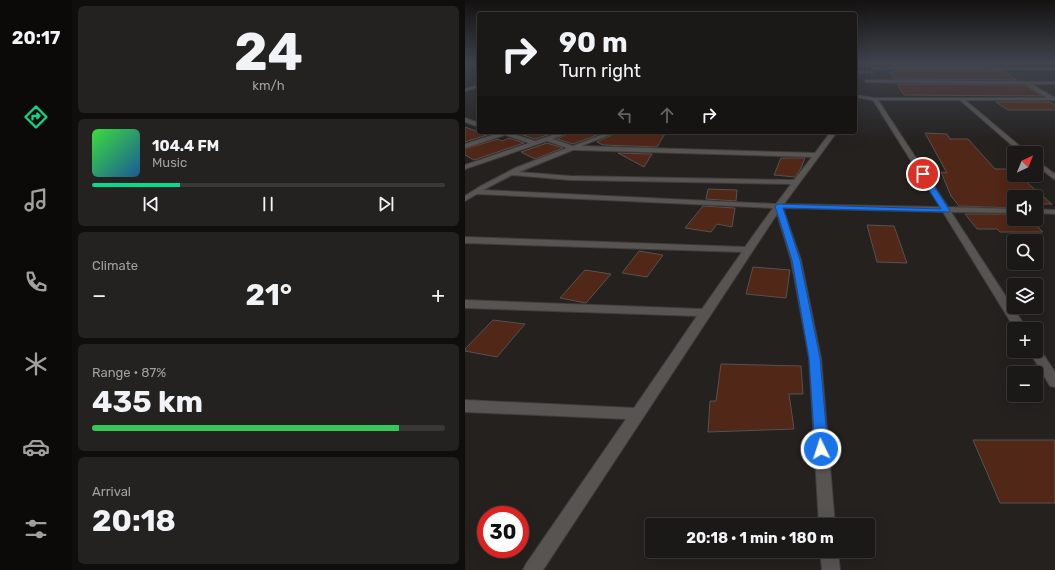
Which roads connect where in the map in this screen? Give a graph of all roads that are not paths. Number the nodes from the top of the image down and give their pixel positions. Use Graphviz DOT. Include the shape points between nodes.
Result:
graph roads {
  1 [pos="1037,90"];
  2 [pos="860,91"];
  3 [pos="857,96"];
  4 [pos="857,98"];
  5 [pos="875,99"];
  6 [pos="1054,99"];
  7 [pos="962,100"];
  8 [pos="465,120"];
  9 [pos="477,124"];
  10 [pos="498,134"];
  11 [pos="510,134"];
  12 [pos="562,134"];
  13 [pos="609,134"];
  14 [pos="832,134"];
  15 [pos="548,139"];
  16 [pos="535,143"];
  17 [pos="465,146"];
  18 [pos="1017,146"];
  19 [pos="574,148"];
  20 [pos="817,155"];
  21 [pos="465,167"];
  22 [pos="1043,168"];
  23 [pos="511,173"];
  24 [pos="1055,178"];
  25 [pos="796,182"];
  26 [pos="475,192"];
  27 [pos="465,199"];
  28 [pos="778,206"];
  29 [pos="946,211"];
  30 [pos="1007,211"];
  31 [pos="1043,212"];
  32 [pos="1055,212"];
  33 [pos="465,240"];
  34 [pos="748,250"];
  35 [pos="465,304"];
  36 [pos="705,313"];
  37 [pos="1017,322"];
  38 [pos="1040,358"];
  39 [pos="1055,382"];
  40 [pos="465,406"];
  41 [pos="638,414"];
  42 [pos="826,518"];
  43 [pos="830,558"];
  44 [pos="532,570"];
  45 [pos="831,570"];
  1 -- 6 [label="street"];
  2 -- 3 [label="street"];
  4 -- 5 [label="street"];
  5 -- 7 [label="street"];
  5 -- 29 [label="street"];
  6 -- 7 [label="street"];
  7 -- 18 [label="street"];
  8 -- 9 [label="street"];
  10 -- 17 [label="street"];
  11 -- 16 [label="street"];
  12 -- 15 [label="street"];
  13 -- 19 [label="street"];
  14 -- 20 [label="street"];
  15 -- 16 [label="street"];
  15 -- 19 [label="street"];
  16 -- 21 [label="street"];
  19 -- 20 [label="street"];
  19 -- 23 [label="street"];
  20 -- 25 [label="street"];
  22 -- 24 [label="street"];
  23 -- 25 [label="street" via="570,178"];
  23 -- 26 [label="street"];
  25 -- 28 [label="street"];
  26 -- 27 [label="street"];
  26 -- 28 [label="street"];
  28 -- 29 [label="street"];
  28 -- 34 [label="street"];
  28 -- 42 [label="street" via="796,260 815,358"];
  29 -- 30 [label="street"];
  29 -- 37 [label="street"];
  31 -- 32 [label="street"];
  33 -- 34 [label="street"];
  34 -- 36 [label="street"];
  35 -- 36 [label="street"];
  36 -- 41 [label="street"];
  38 -- 39 [label="street"];
  40 -- 41 [label="street"];
  41 -- 44 [label="street"];
  43 -- 45 [label="street"];
}
